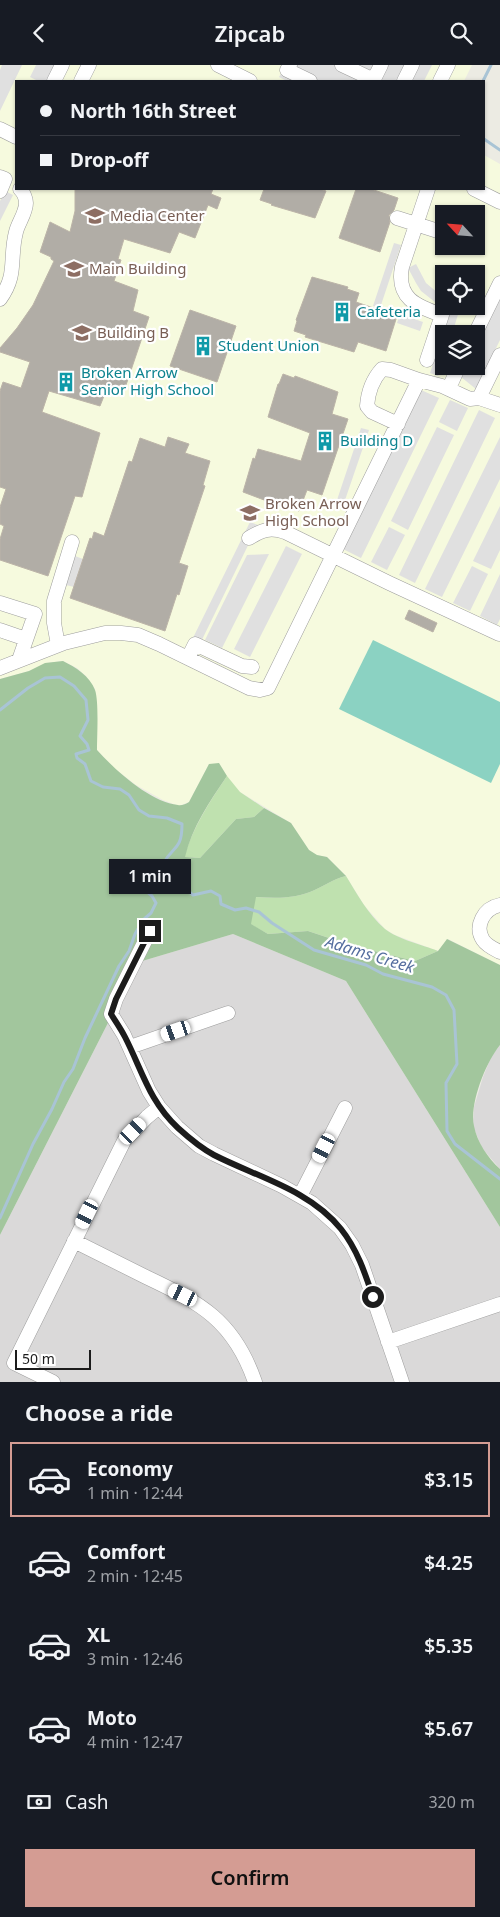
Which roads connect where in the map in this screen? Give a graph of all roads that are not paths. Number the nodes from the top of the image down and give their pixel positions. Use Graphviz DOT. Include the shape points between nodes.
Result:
graph roads {
  1 [pos="62,65"];
  2 [pos="89,65"];
  3 [pos="290,65"];
  4 [pos="342,65"];
  5 [pos="381,65"];
  6 [pos="412,65"];
  7 [pos="448,65"];
  8 [pos="230,71"];
  9 [pos="54,80"];
  10 [pos="82,80"];
  11 [pos="248,80"];
  12 [pos="308,80"];
  13 [pos="372,80"];
  14 [pos="374,80"];
  15 [pos="404,80"];
  16 [pos="440,80"];
  17 [pos="0,129"];
  18 [pos="15,136"];
  19 [pos="21,190"];
  20 [pos="428,190"];
  21 [pos="476,190"];
  22 [pos="500,202"];
  23 [pos="397,218"];
  24 [pos="416,225"];
  25 [pos="435,230"];
  26 [pos="500,283"];
  27 [pos="0,299"];
  28 [pos="479,325"];
  29 [pos="500,355"];
  30 [pos="427,360"];
  31 [pos="454,375"];
  32 [pos="419,380"];
  33 [pos="448,388"];
  34 [pos="479,398"];
  35 [pos="500,405"];
  36 [pos="398,425"];
  37 [pos="249,538"];
  38 [pos="72,542"];
  39 [pos="334,556"];
  40 [pos="0,603"];
  41 [pos="0,630"];
  42 [pos="499,634"];
  43 [pos="26,639"];
  44 [pos="58,645"];
  45 [pos="188,658"];
  46 [pos="19,661"];
  47 [pos="252,667"];
  48 [pos="0,668"];
  49 [pos="500,905"];
  50 [pos="150,931"];
  51 [pos="500,952"];
  52 [pos="228,1013"];
  53 [pos="130,1047"];
  54 [pos="159,1107"];
  55 [pos="345,1108"];
  56 [pos="300,1196"];
  57 [pos="74,1241"];
  58 [pos="500,1304"];
  59 [pos="388,1342"];
  60 [pos="53,1382"];
  61 [pos="255,1382"];
  62 [pos="402,1382"];
  1 -- 9 [label="street"];
  2 -- 10 [label="street"];
  3 -- 12 [label="street" via="288,70"];
  4 -- 13 [label="street"];
  5 -- 14 [label="street"];
  6 -- 15 [label="street"];
  7 -- 16 [label="street"];
  8 -- 11 [label="street"];
  17 -- 18 [label="street"];
  19 -- 27 [label="street" via="26,203 13,246 12,278"];
  20 -- 24 [label="street"];
  21 -- 22 [label="street"];
  23 -- 24 [label="street"];
  24 -- 25 [label="street"];
  24 -- 30 [label="street" via="400,278 402,291 412,301 442,315"];
  26 -- 28 [label="street"];
  29 -- 34 [label="street"];
  31 -- 33 [label="street"];
  32 -- 33 [label="street"];
  32 -- 36 [label="street"];
  32 -- 36 [label="street" via="391,369 382,369 376,377 367,406 372,412"];
  33 -- 34 [label="street" via="470,399"];
  34 -- 35 [label="street"];
  36 -- 39 [label="street"];
  37 -- 39 [label="street" via="263,530 275,529"];
  38 -- 44 [label="street" via="54,601"];
  39 -- 42 [label="street"];
  39 -- 45 [label="street" via="268,688 249,688"];
  40 -- 43 [label="street" via="34,614"];
  41 -- 43 [label="street"];
  43 -- 46 [label="street"];
  44 -- 45 [label="street" via="86,637 121,633 138,635"];
  44 -- 46 [label="street"];
  45 -- 47 [label="street" via="195,644 242,666"];
  46 -- 48 [label="street"];
  49 -- 51 [label="street" via="486,912 480,929 484,941"];
  50 -- 53 [label="street" via="111,1014"];
  52 -- 53 [label="street"];
  53 -- 54 [label="street"];
  54 -- 56 [label="street" via="199,1146"];
  54 -- 57 [label="street" via="124,1141"];
  55 -- 56 [label="street"];
  56 -- 59 [label="street" via="331,1219 352,1245"];
  57 -- 60 [label="street" via="14,1363"];
  57 -- 61 [label="street" via="204,1308 235,1339"];
  58 -- 59 [label="street"];
  59 -- 62 [label="street"];
}
